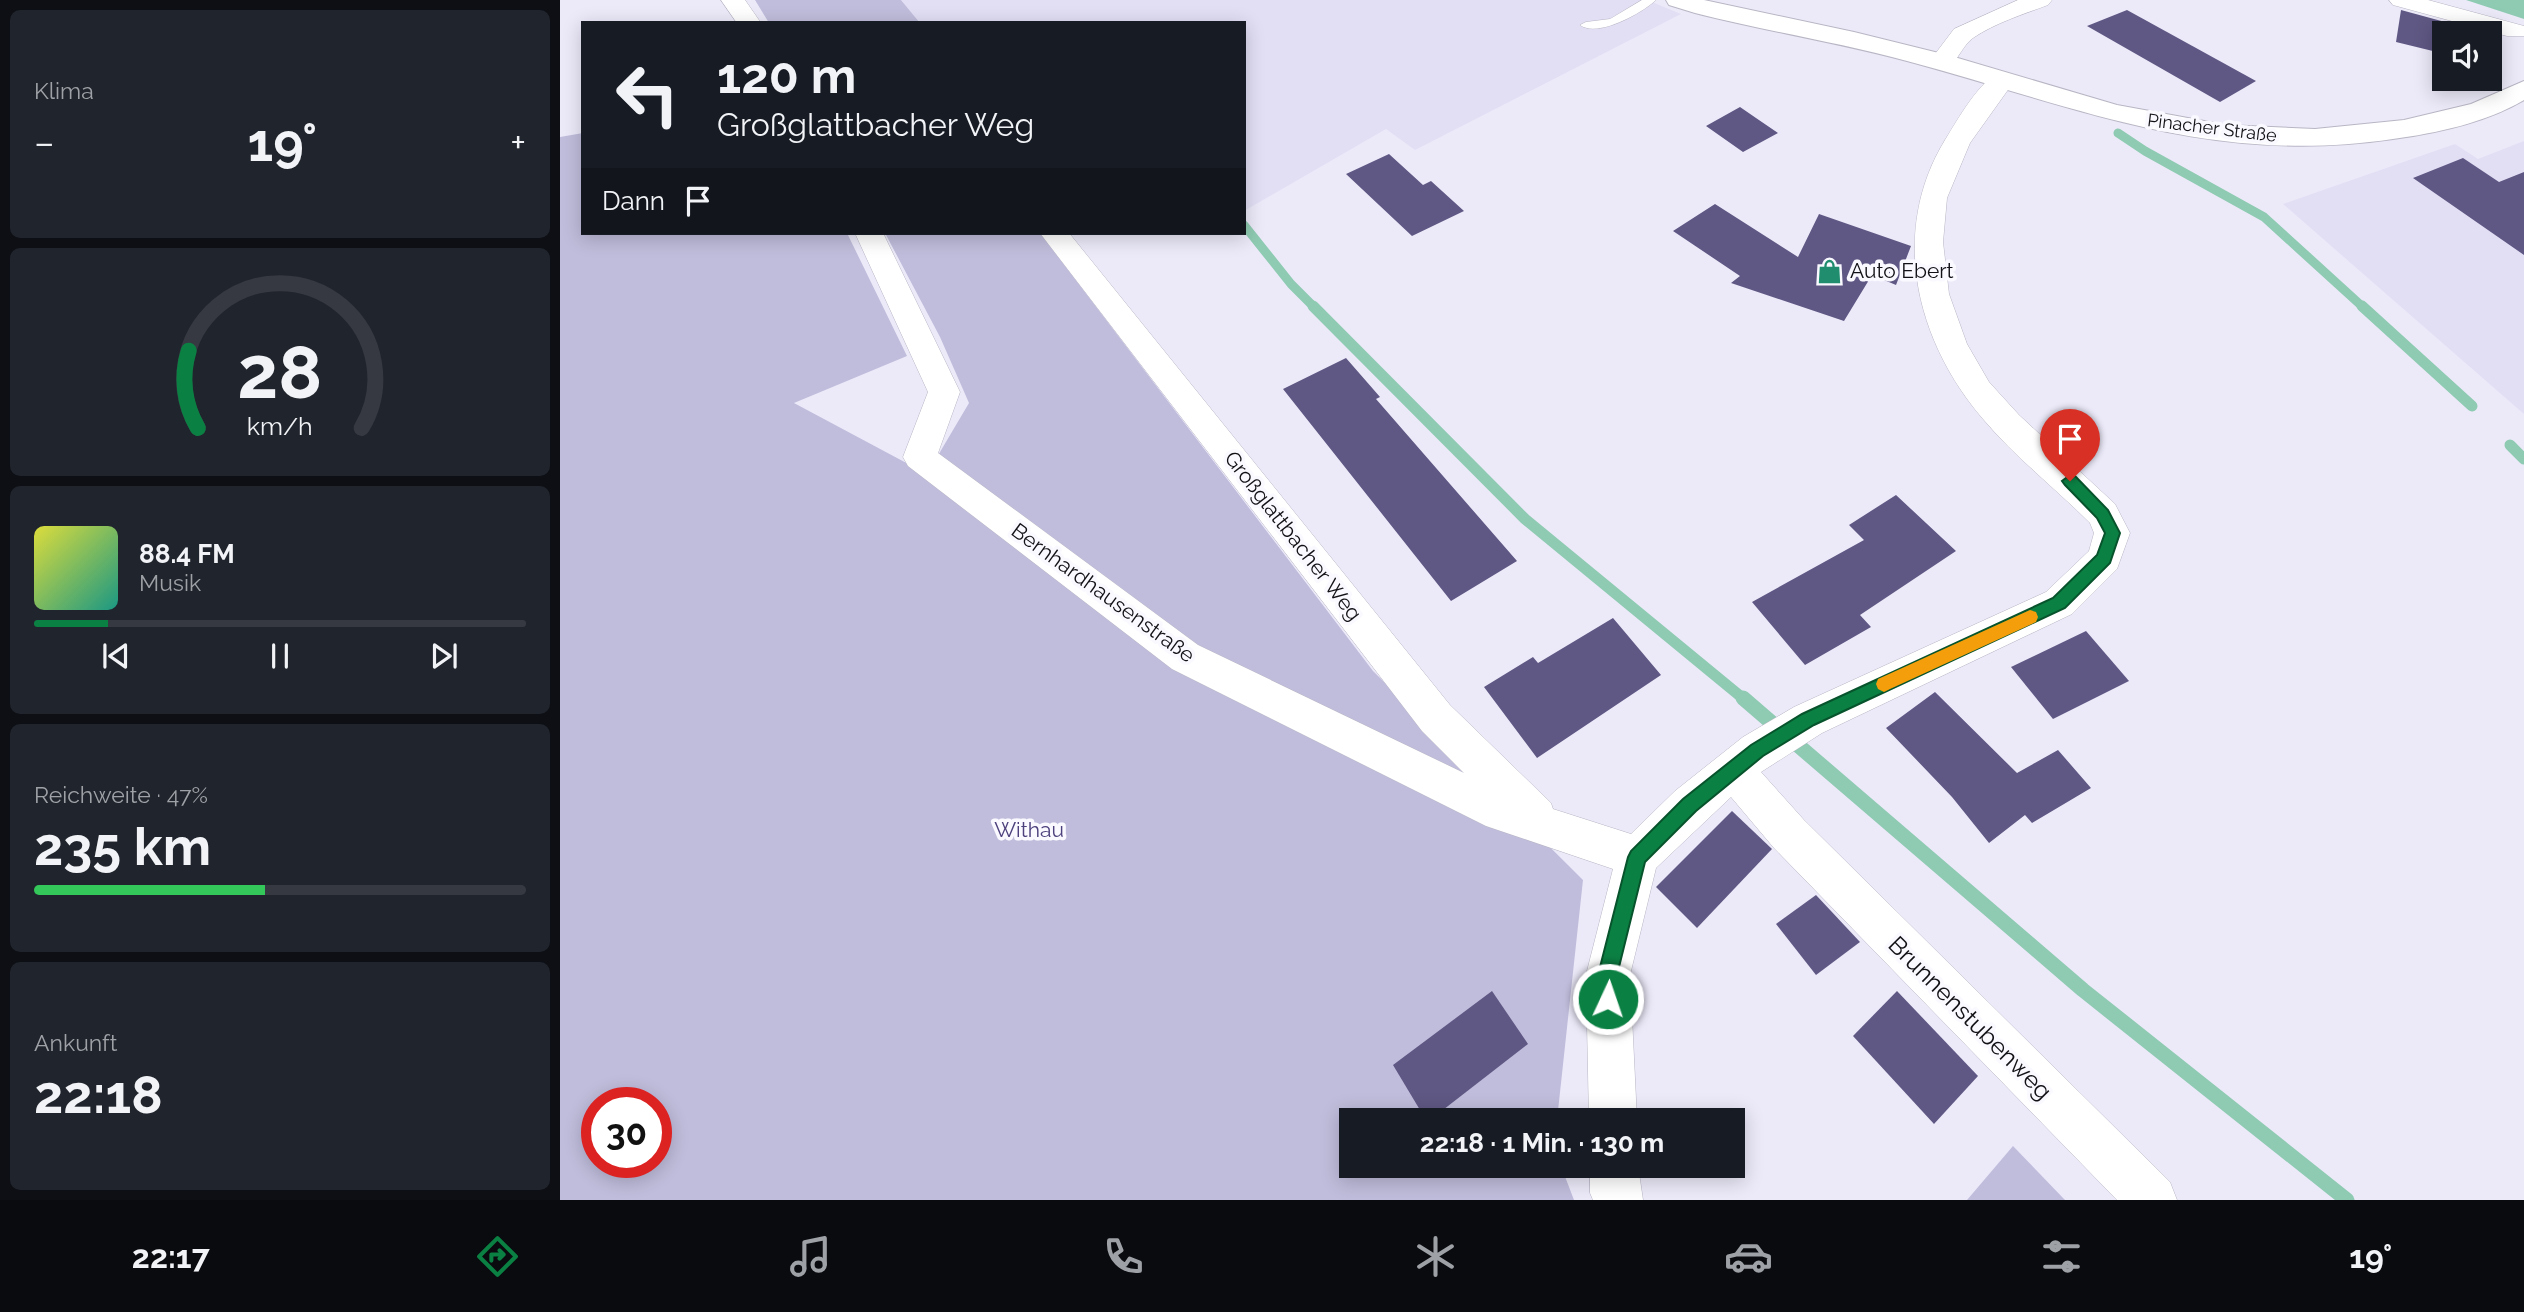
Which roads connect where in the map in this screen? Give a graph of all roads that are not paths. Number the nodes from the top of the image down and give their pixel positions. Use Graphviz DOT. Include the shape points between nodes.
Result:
graph roads {
  1 [pos="733,0"];
  2 [pos="1650,0"];
  3 [pos="1678,0"];
  4 [pos="2040,0"];
  5 [pos="2401,0"];
  6 [pos="748,21"];
  7 [pos="1586,25"];
  8 [pos="2516,31"];
  9 [pos="1942,62"];
  10 [pos="2002,80"];
  11 [pos="2524,89"];
  12 [pos="870,235"];
  13 [pos="1056,235"];
  14 [pos="1746,761"];
  15 [pos="1546,827"];
  16 [pos="1637,857"];
  17 [pos="1612,1108"];
  18 [pos="1614,1178"];
  19 [pos="1618,1200"];
  20 [pos="2152,1200"];
  1 -- 6 [label="street"];
  2 -- 7 [label="lane" via="1613,22"];
  3 -- 9 [label="street, Pinacher Straße"];
  4 -- 9 [label="street" via="1963,34"];
  5 -- 8 [label="street"];
  9 -- 10 [label="street, Pinacher Straße"];
  10 -- 11 [label="street, Pinacher Straße" via="2167,125 2244,136 2316,138 2430,125 2482,110"];
  10 -- 14 [label="street" via="1975,115 1943,173 1930,213 1929,272 1956,358 1994,410 2063,486 2103,514 2112,533 2104,559 2059,603 1808,720"];
  12 -- 15 [label="street, Bernhardhausenstraße" via="944,392 920,457 1185,657 1501,812"];
  13 -- 15 [label="street, Großglattbacher Weg" via="1436,718"];
  14 -- 16 [label="street" via="1690,805"];
  14 -- 20 [label="street, Brunnenstubenweg" via="1789,834"];
  15 -- 16 [label="street, Bernhardhausenstraße"];
  16 -- 17 [label="street" via="1608,975"];
  18 -- 19 [label="street"];
}
